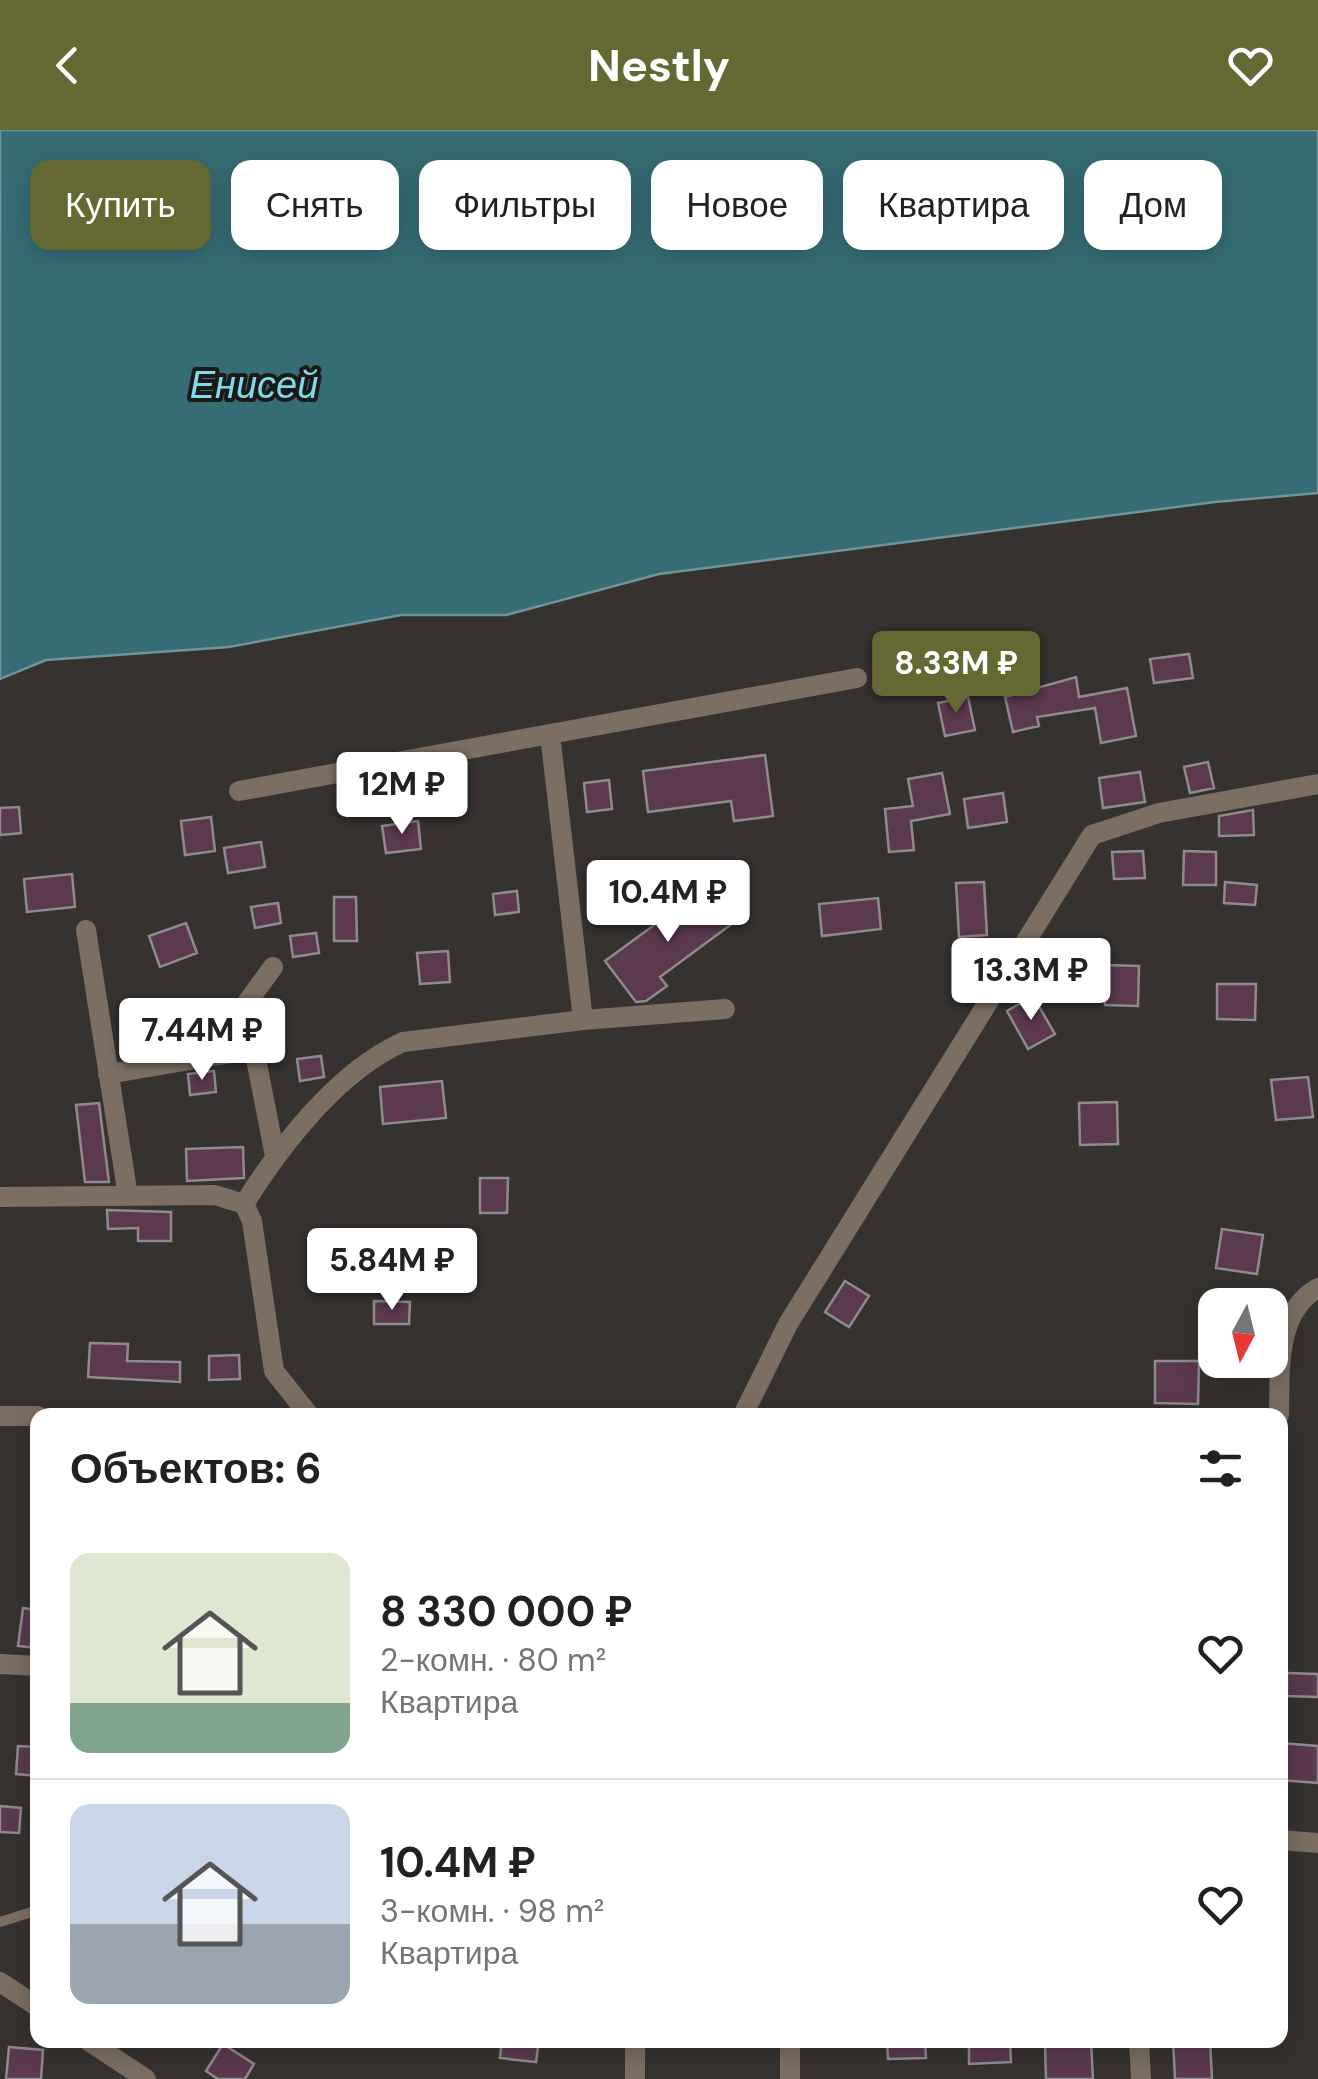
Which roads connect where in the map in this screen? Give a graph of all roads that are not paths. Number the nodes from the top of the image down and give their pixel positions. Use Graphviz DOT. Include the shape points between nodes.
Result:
graph roads {
  1 [pos="857,678"];
  2 [pos="550,734"];
  3 [pos="1318,784"];
  4 [pos="238,791"];
  5 [pos="86,930"];
  6 [pos="273,967"];
  7 [pos="724,1009"];
  8 [pos="583,1020"];
  9 [pos="249,1050"];
  10 [pos="108,1074"];
  11 [pos="275,1156"];
  12 [pos="128,1196"];
  13 [pos="0,1197"];
  14 [pos="244,1204"];
  15 [pos="1318,1288"];
  16 [pos="303,1408"];
  17 [pos="746,1408"];
  18 [pos="1279,1408"];
  19 [pos="0,1416"];
  20 [pos="30,1416"];
  21 [pos="0,1664"];
  22 [pos="30,1666"];
  23 [pos="1288,1841"];
  24 [pos="1318,1843"];
  25 [pos="30,1913"];
  26 [pos="0,1922"];
  27 [pos="0,1982"];
  28 [pos="30,2001"];
  29 [pos="100,2048"];
  30 [pos="635,2048"];
  31 [pos="790,2048"];
  32 [pos="1139,2048"];
  33 [pos="146,2079"];
  34 [pos="635,2079"];
  35 [pos="790,2079"];
  36 [pos="1141,2079"];
  1 -- 2 [label="street"];
  2 -- 4 [label="street"];
  2 -- 8 [label="street"];
  3 -- 17 [label="street" via="1160,813 1092,835 788,1324"];
  5 -- 10 [label="street"];
  6 -- 9 [label="street" via="248,1001"];
  7 -- 8 [label="street"];
  8 -- 11 [label="street" via="403,1042 358,1071"];
  9 -- 10 [label="street"];
  9 -- 11 [label="street"];
  10 -- 12 [label="street"];
  11 -- 14 [label="street"];
  12 -- 13 [label="street"];
  12 -- 14 [label="street" via="214,1195"];
  14 -- 16 [label="street" via="274,1371"];
  15 -- 18 [label="street" via="1299,1301 1290,1320"];
  19 -- 20 [label="street"];
  21 -- 22 [label="street"];
  23 -- 24 [label="street"];
  25 -- 26 [label="lane"];
  27 -- 28 [label="street"];
  29 -- 33 [label="street"];
  30 -- 34 [label="street"];
  31 -- 35 [label="street"];
  32 -- 36 [label="street"];
}
